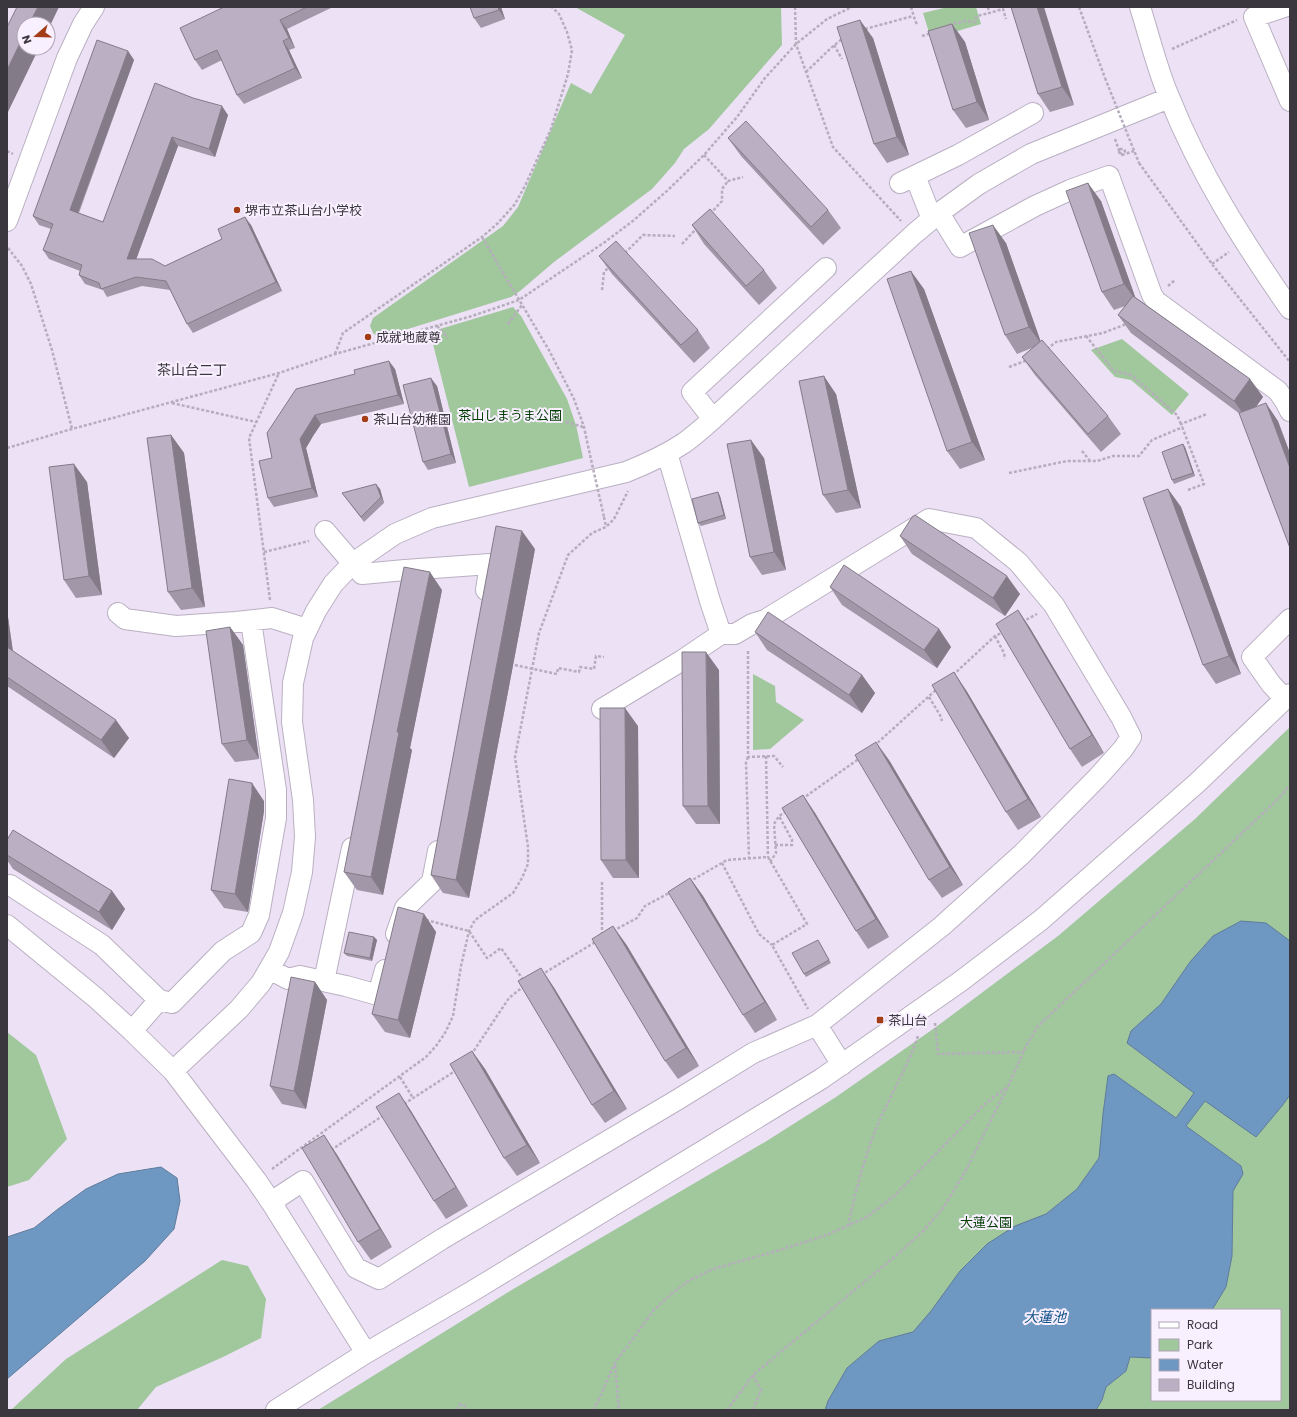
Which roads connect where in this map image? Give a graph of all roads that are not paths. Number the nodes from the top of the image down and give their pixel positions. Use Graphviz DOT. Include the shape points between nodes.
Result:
graph roads {
  1 [pos="94,7"];
  2 [pos="1140,7"];
  3 [pos="1284,7"];
  4 [pos="1169,98"];
  5 [pos="1290,101"];
  6 [pos="1033,113"];
  7 [pos="936,216"];
  8 [pos="7,221"];
  9 [pos="826,268"];
  10 [pos="1290,309"];
  11 [pos="1290,411"];
  12 [pos="713,420"];
  13 [pos="667,453"];
  14 [pos="327,534"];
  15 [pos="353,563"];
  16 [pos="482,611"];
  17 [pos="118,614"];
  18 [pos="1290,619"];
  19 [pos="251,620"];
  20 [pos="307,629"];
  21 [pos="721,634"];
  22 [pos="1287,697"];
  23 [pos="602,709"];
  24 [pos="354,834"];
  25 [pos="441,835"];
  26 [pos="10,885"];
  27 [pos="7,925"];
  28 [pos="269,969"];
  29 [pos="324,981"];
  30 [pos="159,1000"];
  31 [pos="817,1025"];
  32 [pos="132,1031"];
  33 [pos="842,1065"];
  34 [pos="173,1072"];
  35 [pos="271,1202"];
  36 [pos="366,1353"];
  37 [pos="276,1410"];
  1 -- 8 [label="street" via="67,58"];
  2 -- 4 [label="street"];
  3 -- 5 [label="street" via="1254,17"];
  4 -- 7 [label="street" via="1031,154 979,184"];
  4 -- 10 [label="street" via="1234,226"];
  6 -- 7 [label="street" via="958,155 908,179"];
  7 -- 11 [label="street" via="960,247 1035,206 1109,176 1156,301 1278,391"];
  7 -- 12 [label="street"];
  9 -- 12 [label="street" via="692,392"];
  12 -- 13 [label="street"];
  13 -- 15 [label="street" via="626,472 432,518 395,534"];
  13 -- 21 [label="street"];
  14 -- 15 [label="street"];
  15 -- 16 [label="street" via="362,574 404,578 490,564"];
  15 -- 20 [label="street" via="333,584"];
  17 -- 19 [label="street" via="125,618 176,626"];
  18 -- 22 [label="street" via="1252,657 1271,684"];
  19 -- 20 [label="street" via="272,618"];
  19 -- 30 [label="street" via="276,790 276,818 259,914 251,933 223,951 172,1003"];
  20 -- 28 [label="street" via="293,683 292,722 303,800 305,837 302,872 293,914 279,952"];
  21 -- 23 [label="street"];
  21 -- 31 [label="street" via="735,634 765,620 929,519 976,528 1018,562 1054,605 1131,737 1097,778 1022,854 942,926"];
  22 -- 33 [label="street" via="1197,782 1041,920 961,981"];
  24 -- 29 [label="street"];
  25 -- 29 [label="street" via="432,882 402,914 378,995"];
  26 -- 30 [label="street" via="102,945"];
  27 -- 32 [label="street"];
  28 -- 29 [label="street" via="288,979 300,976"];
  28 -- 34 [label="street" via="239,1009"];
  30 -- 32 [label="street"];
  31 -- 33 [label="street"];
  31 -- 35 [label="street" via="753,1053 379,1279 356,1268 303,1181"];
  32 -- 34 [label="street"];
  33 -- 36 [label="street"];
  34 -- 35 [label="street"];
  35 -- 36 [label="street"];
  36 -- 37 [label="street"];
}
